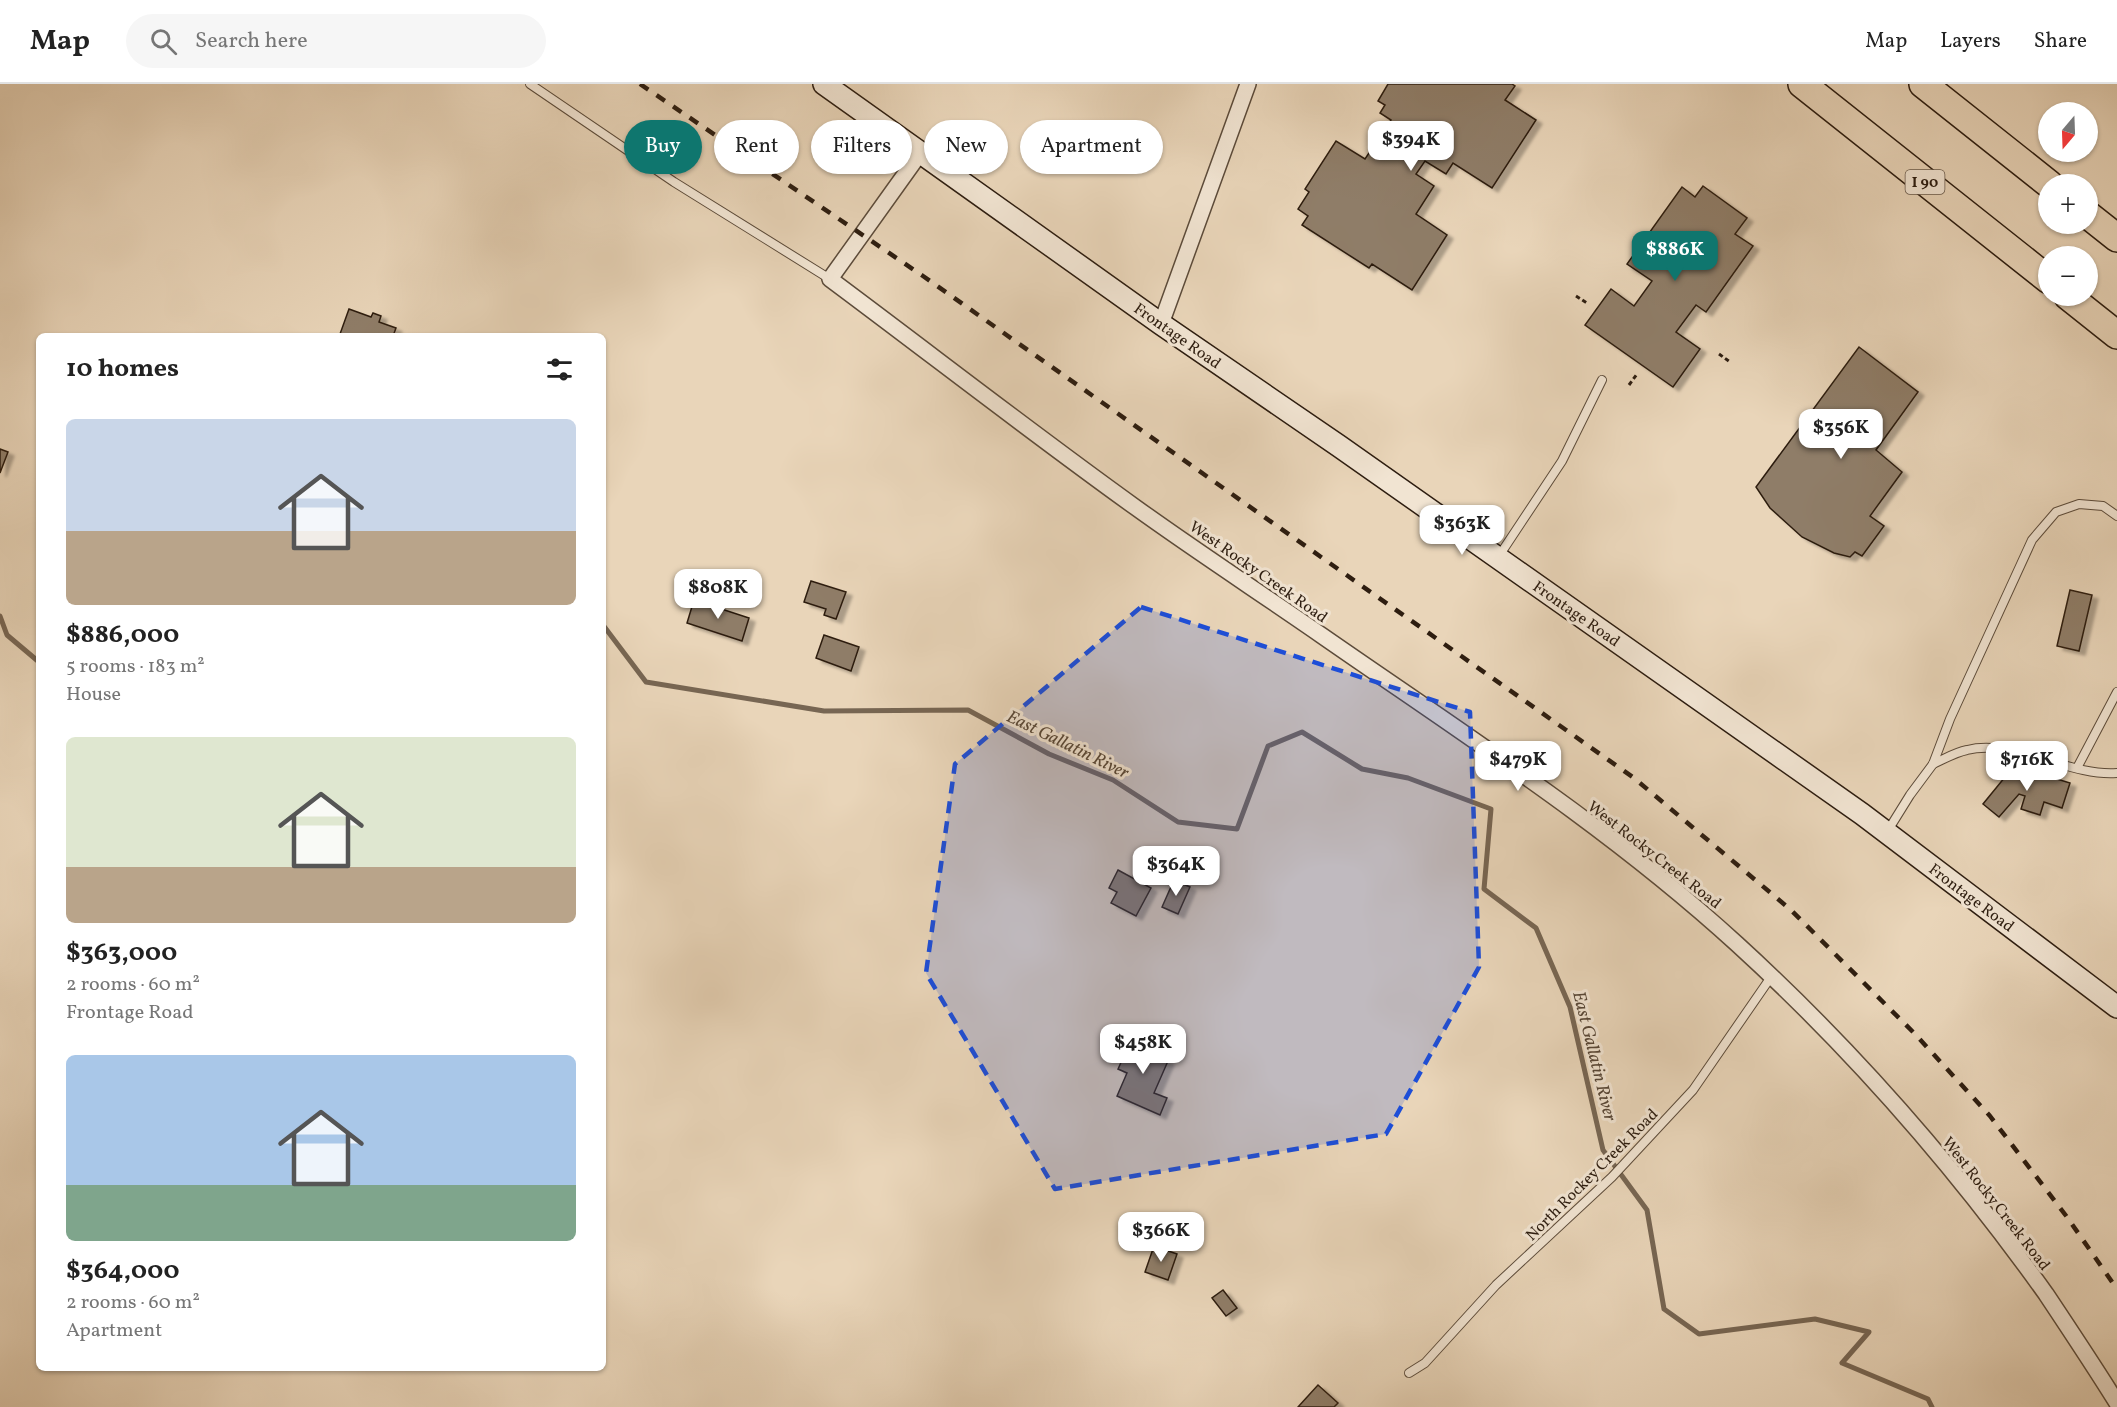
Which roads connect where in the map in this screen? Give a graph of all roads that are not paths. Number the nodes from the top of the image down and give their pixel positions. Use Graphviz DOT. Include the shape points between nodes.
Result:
graph roads {
  1 [pos="530,84"];
  2 [pos="1248,84"];
  3 [pos="1802,84"];
  4 [pos="1923,84"];
  5 [pos="832,87"];
  6 [pos="921,152"];
  7 [pos="2038,175"];
  8 [pos="2098,223"];
  9 [pos="2117,238"];
  10 [pos="2038,271"];
  11 [pos="830,279"];
  12 [pos="2081,306"];
  13 [pos="1161,324"];
  14 [pos="2117,334"];
  15 [pos="1602,380"];
  16 [pos="2117,516"];
  17 [pos="1498,557"];
  18 [pos="2117,693"];
  19 [pos="1933,764"];
  20 [pos="2077,768"];
  21 [pos="2117,773"];
  22 [pos="1887,832"];
  23 [pos="1771,976"];
  24 [pos="2115,1001"];
  25 [pos="1409,1373"];
  26 [pos="2117,1403"];
  1 -- 11 [label="lane" via="674,182"];
  2 -- 13 [label="street"];
  3 -- 10 [label="highway, I 90"];
  4 -- 7 [label="highway"];
  5 -- 6 [label="street, Frontage Road"];
  6 -- 11 [label="street"];
  6 -- 13 [label="street, Frontage Road"];
  8 -- 9 [label="highway"];
  11 -- 23 [label="street, West Rocky Creek Road" via="1136,507 1623,848"];
  12 -- 14 [label="highway"];
  13 -- 17 [label="street, Frontage Road"];
  15 -- 17 [label="lane" via="1562,461"];
  16 -- 19 [label="lane" via="2103,506 2079,504 2056,512 2032,540"];
  17 -- 22 [label="street, Frontage Road"];
  18 -- 20 [label="lane"];
  19 -- 20 [label="lane" via="1968,749 1999,749"];
  19 -- 22 [label="lane"];
  20 -- 21 [label="lane"];
  22 -- 24 [label="street, Frontage Road"];
  23 -- 25 [label="lane, North Rockey Creek Road" via="1693,1090 1612,1177 1496,1285 1425,1363"];
  23 -- 26 [label="street, West Rocky Creek Road" via="1859,1064 1971,1197 2043,1291"];
}
